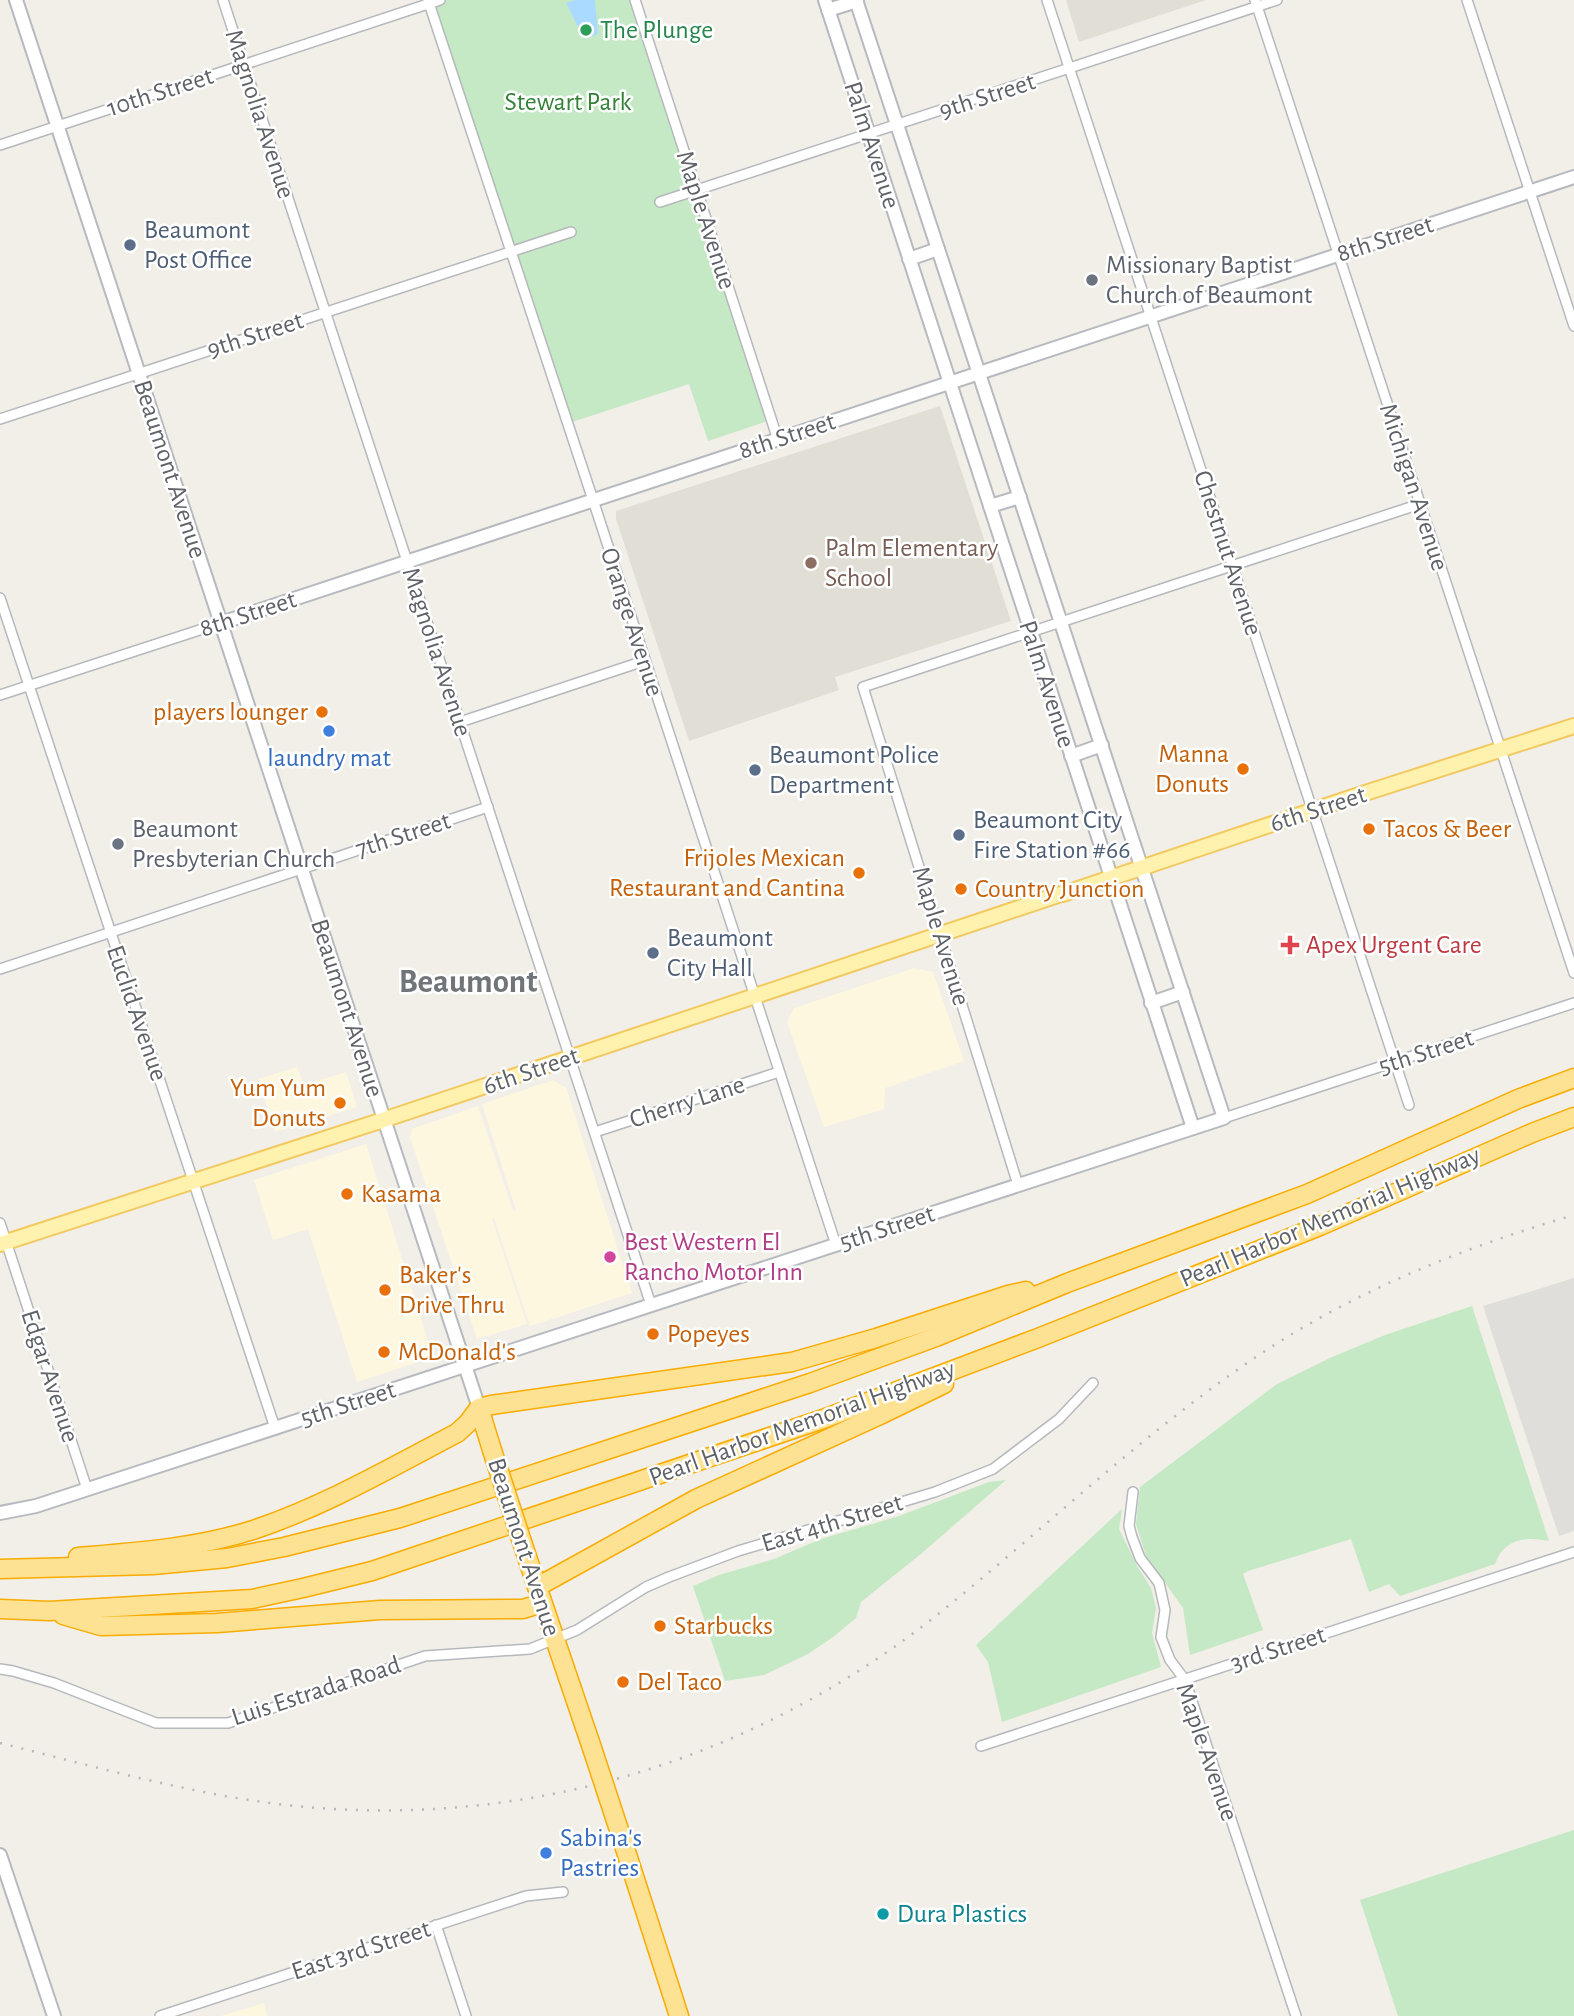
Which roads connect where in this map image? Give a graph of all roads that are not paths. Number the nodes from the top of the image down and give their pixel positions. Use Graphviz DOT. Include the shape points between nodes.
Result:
graph roads {
  1 [pos="16,0"];
  2 [pos="223,0"];
  3 [pos="440,0"];
  4 [pos="635,0"];
  5 [pos="857,0"];
  6 [pos="1047,0"];
  7 [pos="1277,0"];
  8 [pos="1467,0"];
  9 [pos="428,2"];
  10 [pos="1256,3"];
  11 [pos="826,5"];
  12 [pos="244,64"];
  13 [pos="1069,68"];
  14 [pos="57,126"];
  15 [pos="896,126"];
  16 [pos="868,134"];
  17 [pos="0,145"];
  18 [pos="1574,177"];
  19 [pos="696,191"];
  20 [pos="1530,192"];
  21 [pos="660,202"];
  22 [pos="571,232"];
  23 [pos="938,249"];
  24 [pos="510,251"];
  25 [pos="1338,255"];
  26 [pos="909,259"];
  27 [pos="325,312"];
  28 [pos="1151,317"];
  29 [pos="1574,326"];
  30 [pos="139,373"];
  31 [pos="979,373"];
  32 [pos="949,383"];
  33 [pos="0,419"];
  34 [pos="778,440"];
  35 [pos="1020,497"];
  36 [pos="593,500"];
  37 [pos="1420,504"];
  38 [pos="990,506"];
  39 [pos="407,561"];
  40 [pos="1232,566"];
  41 [pos="0,598"];
  42 [pos="221,622"];
  43 [pos="1061,622"];
  44 [pos="1031,632"];
  45 [pos="644,661"];
  46 [pos="29,686"];
  47 [pos="0,695"];
  48 [pos="460,722"];
  49 [pos="1574,726"];
  50 [pos="1102,745"];
  51 [pos="1501,750"];
  52 [pos="1070,756"];
  53 [pos="488,807"];
  54 [pos="1312,811"];
  55 [pos="1142,867"];
  56 [pos="302,869"];
  57 [pos="1110,878"];
  58 [pos="110,932"];
  59 [pos="940,934"];
  60 [pos="0,969"];
  61 [pos="1574,973"];
  62 [pos="1183,992"];
  63 [pos="755,996"];
  64 [pos="1151,1003"];
  65 [pos="1574,1003"];
  66 [pos="570,1057"];
  67 [pos="1395,1062"];
  68 [pos="779,1072"];
  69 [pos="1574,1078"];
  70 [pos="1409,1105"];
  71 [pos="1574,1117"];
  72 [pos="1224,1118"];
  73 [pos="383,1120"];
  74 [pos="1193,1128"];
  75 [pos="594,1132"];
  76 [pos="194,1182"];
  77 [pos="1018,1185"];
  78 [pos="0,1223"];
  79 [pos="3,1243"];
  80 [pos="836,1245"];
  81 [pos="1067,1283"];
  82 [pos="651,1305"];
  83 [pos="1038,1338"];
  84 [pos="464,1366"];
  85 [pos="1093,1383"];
  86 [pos="479,1408"];
  87 [pos="275,1428"];
  88 [pos="88,1489"];
  89 [pos="1133,1492"];
  90 [pos="0,1513"];
  91 [pos="1574,1552"];
  92 [pos="0,1567"];
  93 [pos="539,1595"];
  94 [pos="0,1609"];
  95 [pos="49,1611"];
  96 [pos="555,1639"];
  97 [pos="0,1669"];
  98 [pos="1185,1680"];
  99 [pos="981,1746"];
  100 [pos="0,1855"];
  101 [pos="563,1892"];
  102 [pos="436,1925"];
  103 [pos="54,2016"];
  104 [pos="160,2016"];
  105 [pos="466,2016"];
  106 [pos="679,2016"];
  107 [pos="1296,2016"];
  1 -- 14 [label="street, Beaumont Avenue"];
  2 -- 12 [label="street, Magnolia Avenue"];
  3 -- 9 [label="street, 10th Street"];
  4 -- 19 [label="street, Maple Avenue"];
  5 -- 11 [label="street"];
  5 -- 15 [label="street, Palm Avenue"];
  6 -- 13 [label="street, Chestnut Avenue"];
  7 -- 10 [label="street, 9th Street"];
  8 -- 20 [label="street"];
  9 -- 12 [label="street, 10th Street"];
  9 -- 24 [label="street, Orange Avenue"];
  10 -- 13 [label="street, 9th Street"];
  10 -- 25 [label="street, Michigan Avenue"];
  11 -- 16 [label="street, Palm Avenue"];
  12 -- 14 [label="street, 10th Street"];
  12 -- 27 [label="street, Magnolia Avenue"];
  13 -- 15 [label="street, 9th Street"];
  13 -- 28 [label="street, Chestnut Avenue"];
  14 -- 17 [label="street, 10th Street"];
  14 -- 30 [label="street, Beaumont Avenue"];
  15 -- 16 [label="street, 9th Street"];
  15 -- 23 [label="street, Palm Avenue"];
  16 -- 19 [label="street, 9th Street"];
  16 -- 26 [label="street, Palm Avenue"];
  18 -- 20 [label="street, 8th Street"];
  19 -- 21 [label="street, 9th Street"];
  19 -- 34 [label="street, Maple Avenue"];
  20 -- 25 [label="street, 8th Street"];
  20 -- 29 [label="street"];
  22 -- 24 [label="street, 9th Street"];
  23 -- 26 [label="street"];
  23 -- 31 [label="street, Palm Avenue"];
  24 -- 27 [label="street, 9th Street"];
  24 -- 36 [label="street, Orange Avenue"];
  25 -- 28 [label="street, 8th Street"];
  25 -- 37 [label="street, Michigan Avenue"];
  26 -- 32 [label="street, Palm Avenue"];
  27 -- 30 [label="street, 9th Street"];
  27 -- 39 [label="street, Magnolia Avenue"];
  28 -- 31 [label="street, 8th Street"];
  28 -- 40 [label="street, Chestnut Avenue"];
  30 -- 33 [label="street, 9th Street"];
  30 -- 42 [label="street, Beaumont Avenue"];
  31 -- 32 [label="street, 8th Street"];
  31 -- 35 [label="street, Palm Avenue"];
  32 -- 34 [label="street, 8th Street"];
  32 -- 38 [label="street, Palm Avenue"];
  34 -- 36 [label="street, 8th Street"];
  35 -- 38 [label="street"];
  35 -- 43 [label="street, Palm Avenue"];
  36 -- 39 [label="street, 8th Street"];
  36 -- 45 [label="street, Orange Avenue"];
  37 -- 40 [label="street"];
  37 -- 51 [label="street, Michigan Avenue"];
  38 -- 44 [label="street, Palm Avenue"];
  39 -- 42 [label="street, 8th Street"];
  39 -- 48 [label="street, Magnolia Avenue"];
  40 -- 43 [label="street"];
  40 -- 54 [label="street, Chestnut Avenue"];
  41 -- 46 [label="street, Euclid Avenue"];
  42 -- 46 [label="street, 8th Street"];
  42 -- 56 [label="street, Beaumont Avenue"];
  43 -- 44 [label="street"];
  43 -- 50 [label="street, Palm Avenue"];
  44 -- 52 [label="street, Palm Avenue"];
  44 -- 59 [label="street, Maple Avenue" via="863,687"];
  45 -- 48 [label="street"];
  45 -- 63 [label="street, Orange Avenue"];
  46 -- 47 [label="street, 8th Street"];
  46 -- 58 [label="street, Euclid Avenue"];
  48 -- 53 [label="street, Magnolia Avenue"];
  49 -- 51 [label="main road, 6th Street"];
  50 -- 52 [label="street"];
  50 -- 55 [label="street, Palm Avenue"];
  51 -- 54 [label="main road, 6th Street"];
  51 -- 61 [label="street, Michigan Avenue"];
  52 -- 57 [label="street, Palm Avenue"];
  53 -- 56 [label="street, 7th Street"];
  53 -- 66 [label="street, Magnolia Avenue"];
  54 -- 55 [label="main road, 6th Street"];
  54 -- 67 [label="street, Chestnut Avenue"];
  55 -- 57 [label="main road, 6th Street"];
  55 -- 62 [label="street, Palm Avenue"];
  56 -- 58 [label="street, 7th Street"];
  56 -- 73 [label="street, Beaumont Avenue"];
  57 -- 59 [label="main road, 6th Street"];
  57 -- 64 [label="street, Palm Avenue"];
  58 -- 60 [label="street, 7th Street"];
  58 -- 76 [label="street, Euclid Avenue"];
  59 -- 63 [label="main road, 6th Street"];
  59 -- 77 [label="street, Maple Avenue"];
  62 -- 64 [label="street"];
  62 -- 72 [label="street, Palm Avenue"];
  63 -- 66 [label="main road, 6th Street"];
  63 -- 68 [label="street, Orange Avenue"];
  64 -- 74 [label="street, Palm Avenue"];
  65 -- 67 [label="street, 5th Street"];
  66 -- 73 [label="main road, 6th Street"];
  66 -- 75 [label="street, Magnolia Avenue"];
  67 -- 70 [label="street, Chestnut Avenue"];
  67 -- 72 [label="street, 5th Street"];
  68 -- 75 [label="street, Cherry Lane"];
  68 -- 80 [label="street, Orange Avenue"];
  69 -- 81 [label="highway, Pearl Harbor Memorial Highway" via="1307,1194"];
  71 -- 83 [label="highway, Pearl Harbor Memorial Highway" via="1320,1226"];
  72 -- 74 [label="street, 5th Street"];
  73 -- 76 [label="main road, 6th Street"];
  73 -- 84 [label="street, Beaumont Avenue"];
  74 -- 77 [label="street, 5th Street"];
  75 -- 82 [label="street, Magnolia Avenue"];
  76 -- 79 [label="main road, 6th Street"];
  76 -- 87 [label="street, Euclid Avenue"];
  77 -- 80 [label="street, 5th Street"];
  78 -- 79 [label="street, Edgar Avenue"];
  79 -- 88 [label="street, Edgar Avenue"];
  80 -- 82 [label="street, 5th Street"];
  81 -- 86 [label="highway" via="1008,1294 792,1362"];
  81 -- 92 [label="highway, Pearl Harbor Memorial Highway" via="810,1383 400,1518 227,1558 153,1565"];
  82 -- 84 [label="street, 5th Street"];
  83 -- 93 [label="highway" via="696,1499"];
  83 -- 95 [label="highway, Pearl Harbor Memorial Highway" via="823,1419 372,1571 251,1599"];
  84 -- 86 [label="street, Beaumont Avenue"];
  84 -- 87 [label="street, 5th Street"];
  85 -- 96 [label="street, East 4th Street" via="1059,1419 993,1469 669,1577"];
  86 -- 92 [label="highway" via="457,1433 304,1511 251,1531 149,1550"];
  86 -- 93 [label="highway, Beaumont Avenue, bridge"];
  87 -- 88 [label="street, 5th Street"];
  88 -- 90 [label="street, 5th Street"];
  89 -- 98 [label="street, Maple Avenue" via="1132,1537 1140,1558 1159,1583 1165,1610 1161,1637"];
  91 -- 98 [label="street, 3rd Street"];
  93 -- 95 [label="highway" via="523,1609 380,1610 217,1623 101,1626"];
  93 -- 96 [label="highway, Beaumont Avenue"];
  94 -- 95 [label="highway, Pearl Harbor Memorial Highway"];
  96 -- 97 [label="street, Luis Estrada Road" via="530,1649 425,1656 228,1723 156,1723 54,1683"];
  96 -- 106 [label="highway, Beaumont Avenue, bridge"];
  98 -- 99 [label="street, 3rd Street"];
  98 -- 107 [label="street, Maple Avenue"];
  100 -- 103 [label="street"];
  101 -- 102 [label="street, East 3rd Street" via="526,1896"];
  102 -- 104 [label="street, East 3rd Street"];
  102 -- 105 [label="street"];
}
